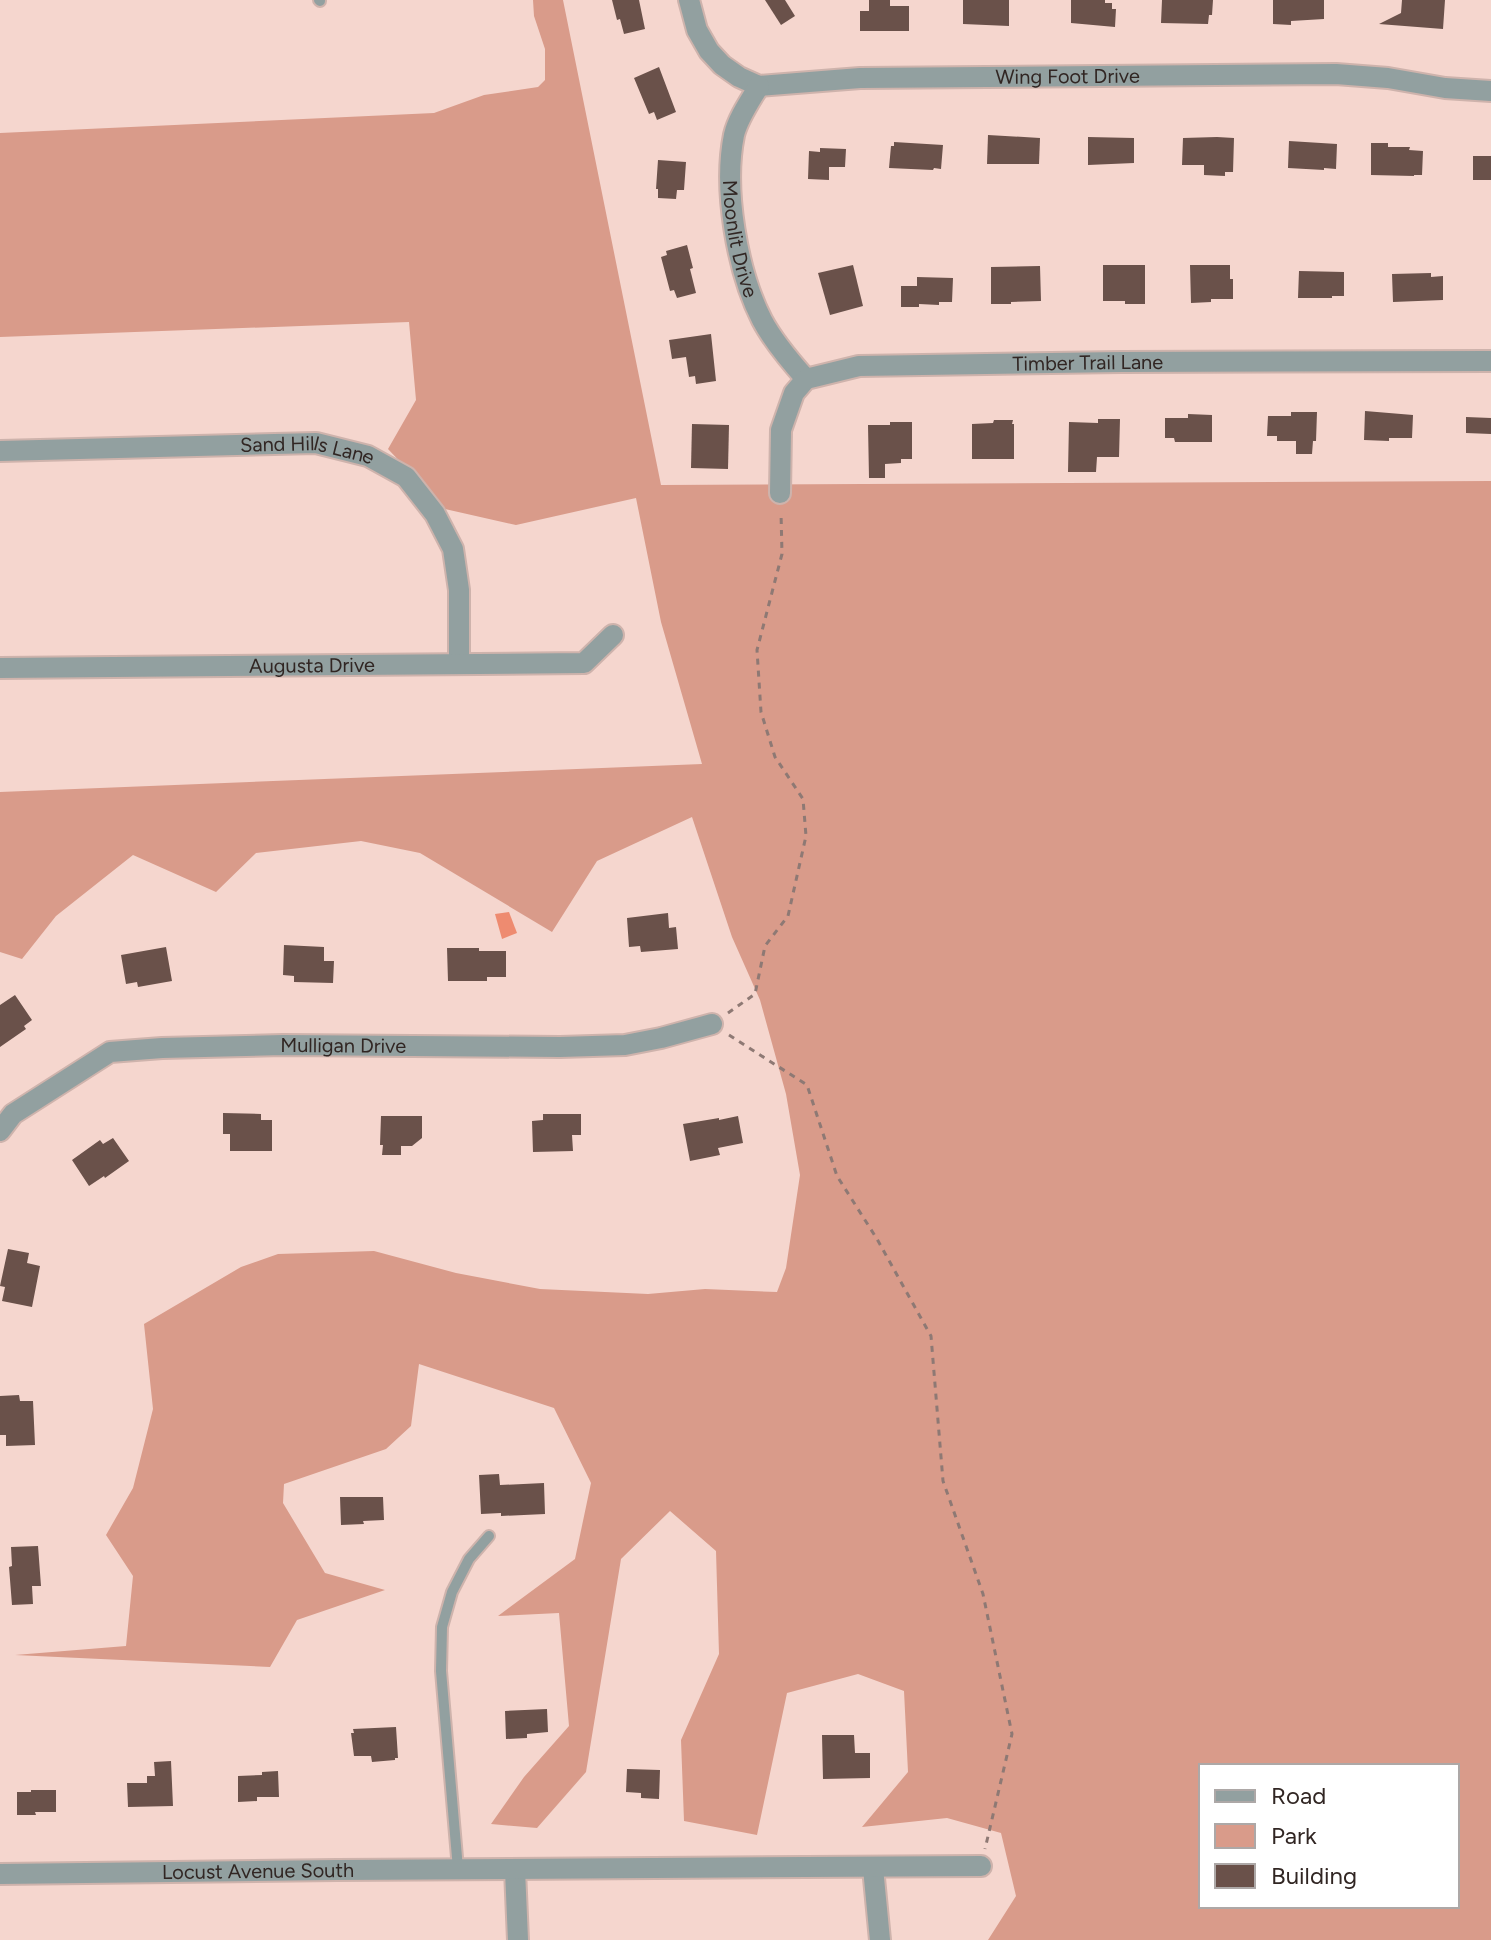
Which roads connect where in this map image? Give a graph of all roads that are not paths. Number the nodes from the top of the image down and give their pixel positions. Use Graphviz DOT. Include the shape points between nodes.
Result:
graph roads {
  1 [pos="689,0"];
  2 [pos="759,86"];
  3 [pos="1491,91"];
  4 [pos="1491,361"];
  5 [pos="806,379"];
  6 [pos="0,451"];
  7 [pos="780,493"];
  8 [pos="613,635"];
  9 [pos="459,664"];
  10 [pos="0,668"];
  11 [pos="712,1024"];
  12 [pos="0,1131"];
  13 [pos="489,1536"];
  14 [pos="981,1866"];
  15 [pos="873,1868"];
  16 [pos="458,1869"];
  17 [pos="515,1870"];
  18 [pos="0,1874"];
  19 [pos="518,1940"];
  20 [pos="880,1940"];
  1 -- 2 [label="street" via="709,51 739,77"];
  2 -- 3 [label="street, Wing Foot Drive" via="860,78 1336,74"];
  2 -- 5 [label="street, Moonlit Drive" via="735,133 730,189 736,236 762,320"];
  4 -- 5 [label="street, Timber Trail Lane" via="913,364 859,366"];
  5 -- 7 [label="street" via="794,393 781,430"];
  6 -- 9 [label="street, Sand Hills Lane" via="316,443 368,456 406,477 435,514 453,549"];
  8 -- 9 [label="street, Augusta Drive" via="584,663"];
  9 -- 10 [label="street, Augusta Drive"];
  11 -- 12 [label="street, Mulligan Drive" via="625,1045 283,1045 110,1052 13,1114"];
  13 -- 16 [label="lane" via="469,1559 442,1627"];
  14 -- 15 [label="street, Locust Avenue South"];
  15 -- 17 [label="street, Locust Avenue South"];
  15 -- 20 [label="street"];
  16 -- 17 [label="street, Locust Avenue South"];
  16 -- 18 [label="street, Locust Avenue South"];
  17 -- 19 [label="street"];
}
